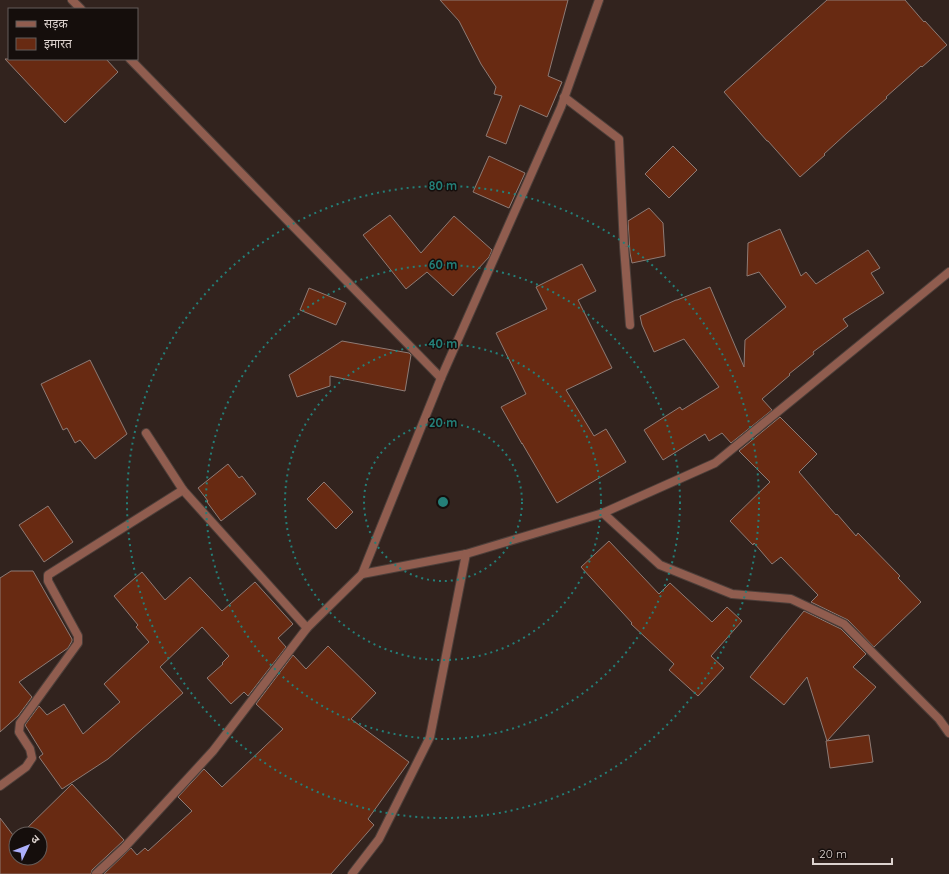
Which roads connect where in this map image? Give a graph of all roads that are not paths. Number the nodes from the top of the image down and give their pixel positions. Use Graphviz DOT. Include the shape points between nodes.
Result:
graph roads {
  1 [pos="72,0"];
  2 [pos="599,0"];
  3 [pos="80,8"];
  4 [pos="131,60"];
  5 [pos="564,97"];
  6 [pos="949,272"];
  7 [pos="630,325"];
  8 [pos="441,378"];
  9 [pos="146,433"];
  10 [pos="183,490"];
  11 [pos="603,513"];
  12 [pos="466,554"];
  13 [pos="362,574"];
  14 [pos="307,628"];
  15 [pos="949,733"];
  16 [pos="0,786"];
  17 [pos="96,874"];
  18 [pos="352,874"];
  1 -- 3 [label="street"];
  2 -- 5 [label="street"];
  4 -- 8 [label="street"];
  5 -- 7 [label="street" via="619,140"];
  5 -- 8 [label="street"];
  6 -- 11 [label="street" via="715,463"];
  8 -- 13 [label="street"];
  9 -- 10 [label="street"];
  10 -- 14 [label="street"];
  10 -- 16 [label="street" via="48,575 48,581 78,636 78,643 20,724 19,732 30,749 32,758 26,767"];
  11 -- 12 [label="street"];
  11 -- 15 [label="street" via="660,565 732,594 791,599 844,624 939,719"];
  12 -- 13 [label="street"];
  12 -- 18 [label="street" via="430,737 379,839"];
  13 -- 14 [label="street"];
  14 -- 17 [label="street" via="213,751 124,848"];
}
